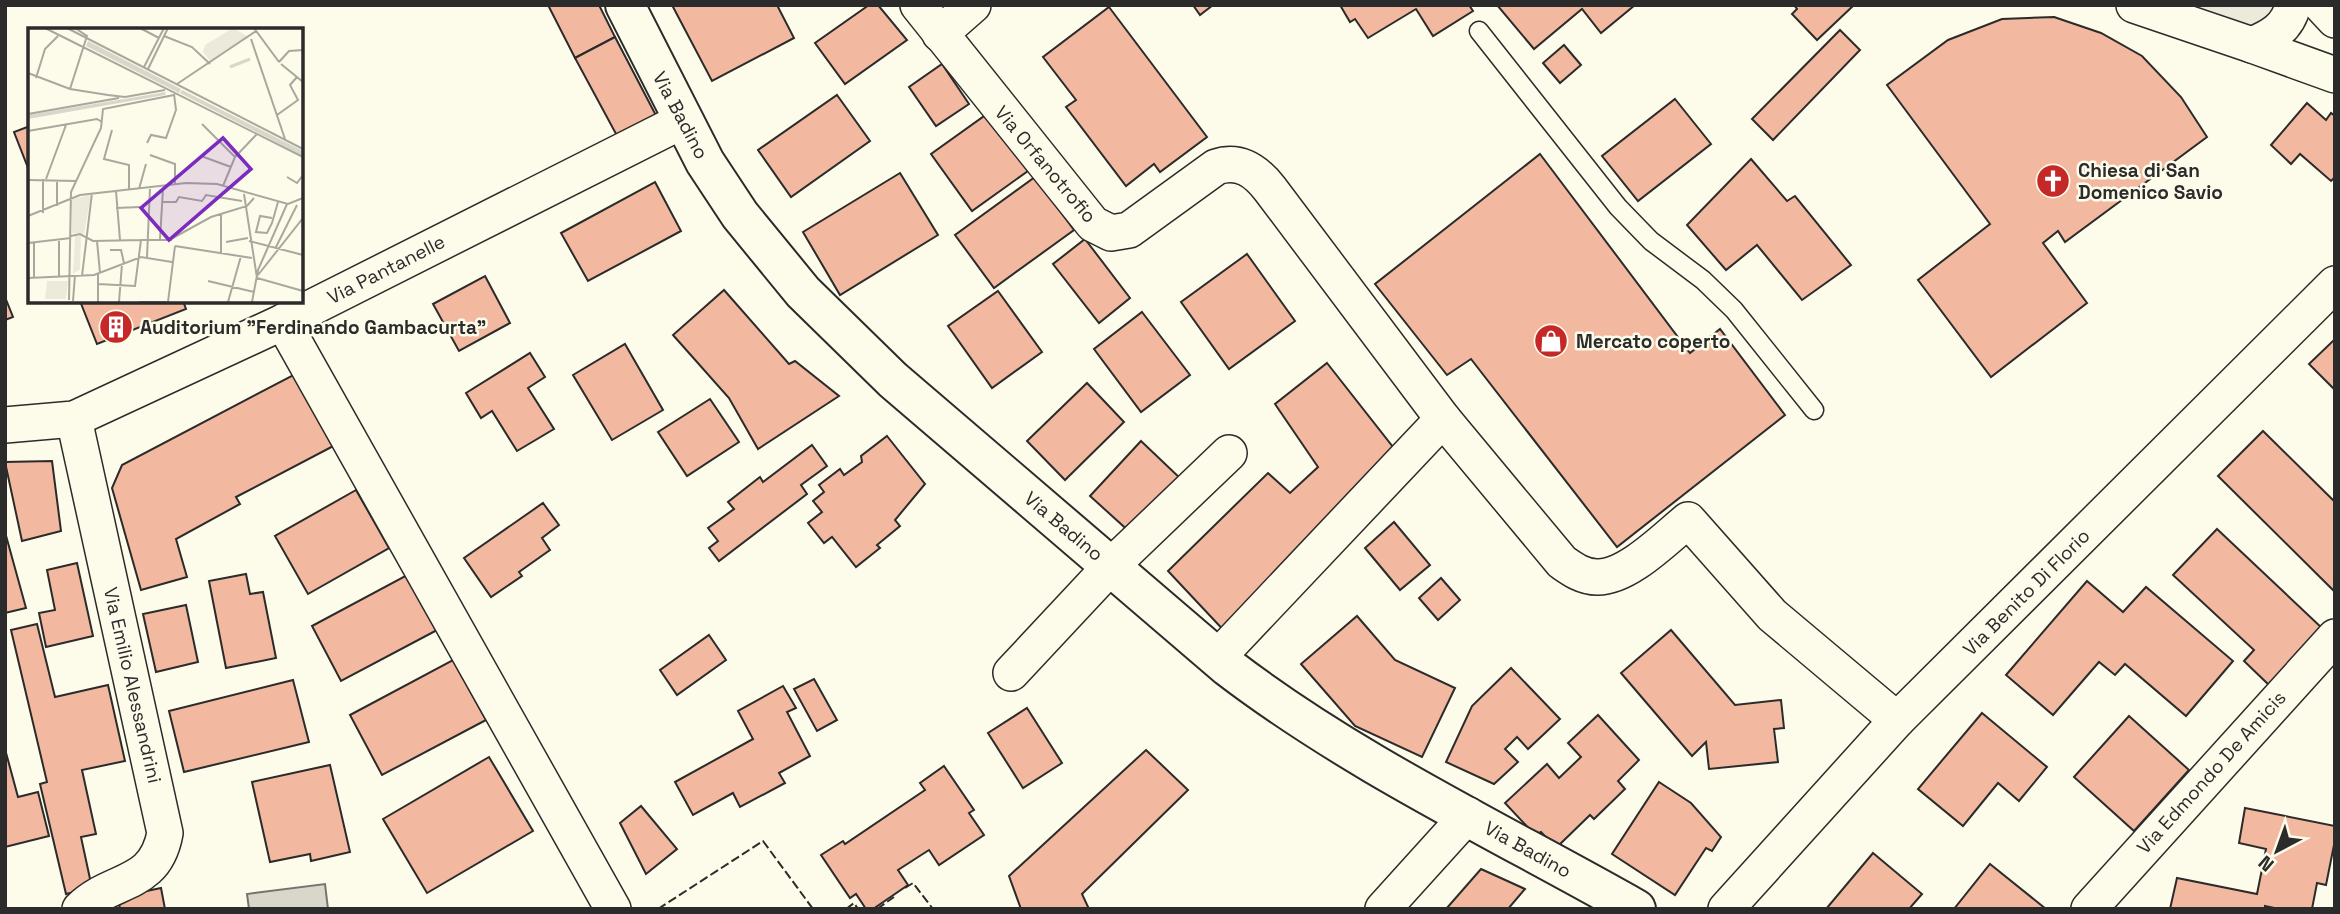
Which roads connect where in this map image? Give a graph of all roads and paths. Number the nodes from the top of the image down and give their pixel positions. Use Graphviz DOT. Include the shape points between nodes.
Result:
graph roads {
  1 [pos="625,5"];
  2 [pos="918,5"];
  3 [pos="973,5"];
  4 [pos="2134,5"];
  5 [pos="2293,5"];
  6 [pos="2321,5"];
  7 [pos="2335,20"];
  8 [pos="1479,31"];
  9 [pos="940,34"];
  10 [pos="2252,45"];
  11 [pos="2335,75"];
  12 [pos="682,121"];
  13 [pos="2335,284"];
  14 [pos="283,322"];
  15 [pos="1814,410"];
  16 [pos="74,419"];
  17 [pos="1443,419"];
  18 [pos="5,425"];
  19 [pos="1229,453"];
  20 [pos="1111,566"];
  21 [pos="2335,637"];
  22 [pos="1217,658"];
  23 [pos="1011,673"];
  24 [pos="1897,720"];
  25 [pos="1468,815"];
  26 [pos="79,909"];
  27 [pos="613,909"];
  28 [pos="1383,909"];
  29 [pos="1636,909"];
  30 [pos="1726,909"];
  31 [pos="2090,909"];
  1 -- 12 [label="street, Via Badino"];
  2 -- 9 [label="street, Via Orfanotrofio"];
  3 -- 9 [label="street"];
  4 -- 10 [label="street"];
  5 -- 10 [label="street" via="2284,26"];
  6 -- 7 [label="street"];
  8 -- 15 [label="lane" via="1618,207 1651,241 1724,299"];
  9 -- 17 [label="street, Via Orfanotrofio" via="1086,217 1102,229 1111,233 1129,230 1226,163 1240,164 1261,177"];
  10 -- 11 [label="street"];
  12 -- 14 [label="street, Via Pantanelle"];
  12 -- 20 [label="street, Via Badino" via="740,215 803,292 892,380"];
  13 -- 24 [label="street, Via Benito Di Florio"];
  14 -- 16 [label="street, Via Pantanelle"];
  14 -- 27 [label="street"];
  16 -- 18 [label="street, Via Pantanelle"];
  16 -- 26 [label="street, Via Emilio Alessandrini" via="165,833 151,867"];
  17 -- 22 [label="street"];
  17 -- 24 [label="street" via="1551,550 1574,570 1597,577 1621,571 1688,520 1772,615"];
  19 -- 20 [label="street"];
  20 -- 22 [label="street, Via Badino"];
  20 -- 23 [label="street"];
  21 -- 31 [label="street, Via Edmondo De Amicis"];
  22 -- 25 [label="street, Via Badino" via="1322,733"];
  24 -- 30 [label="street, Via Benito Di Florio"];
  25 -- 28 [label="street"];
  25 -- 29 [label="street, Via Badino"];
}
